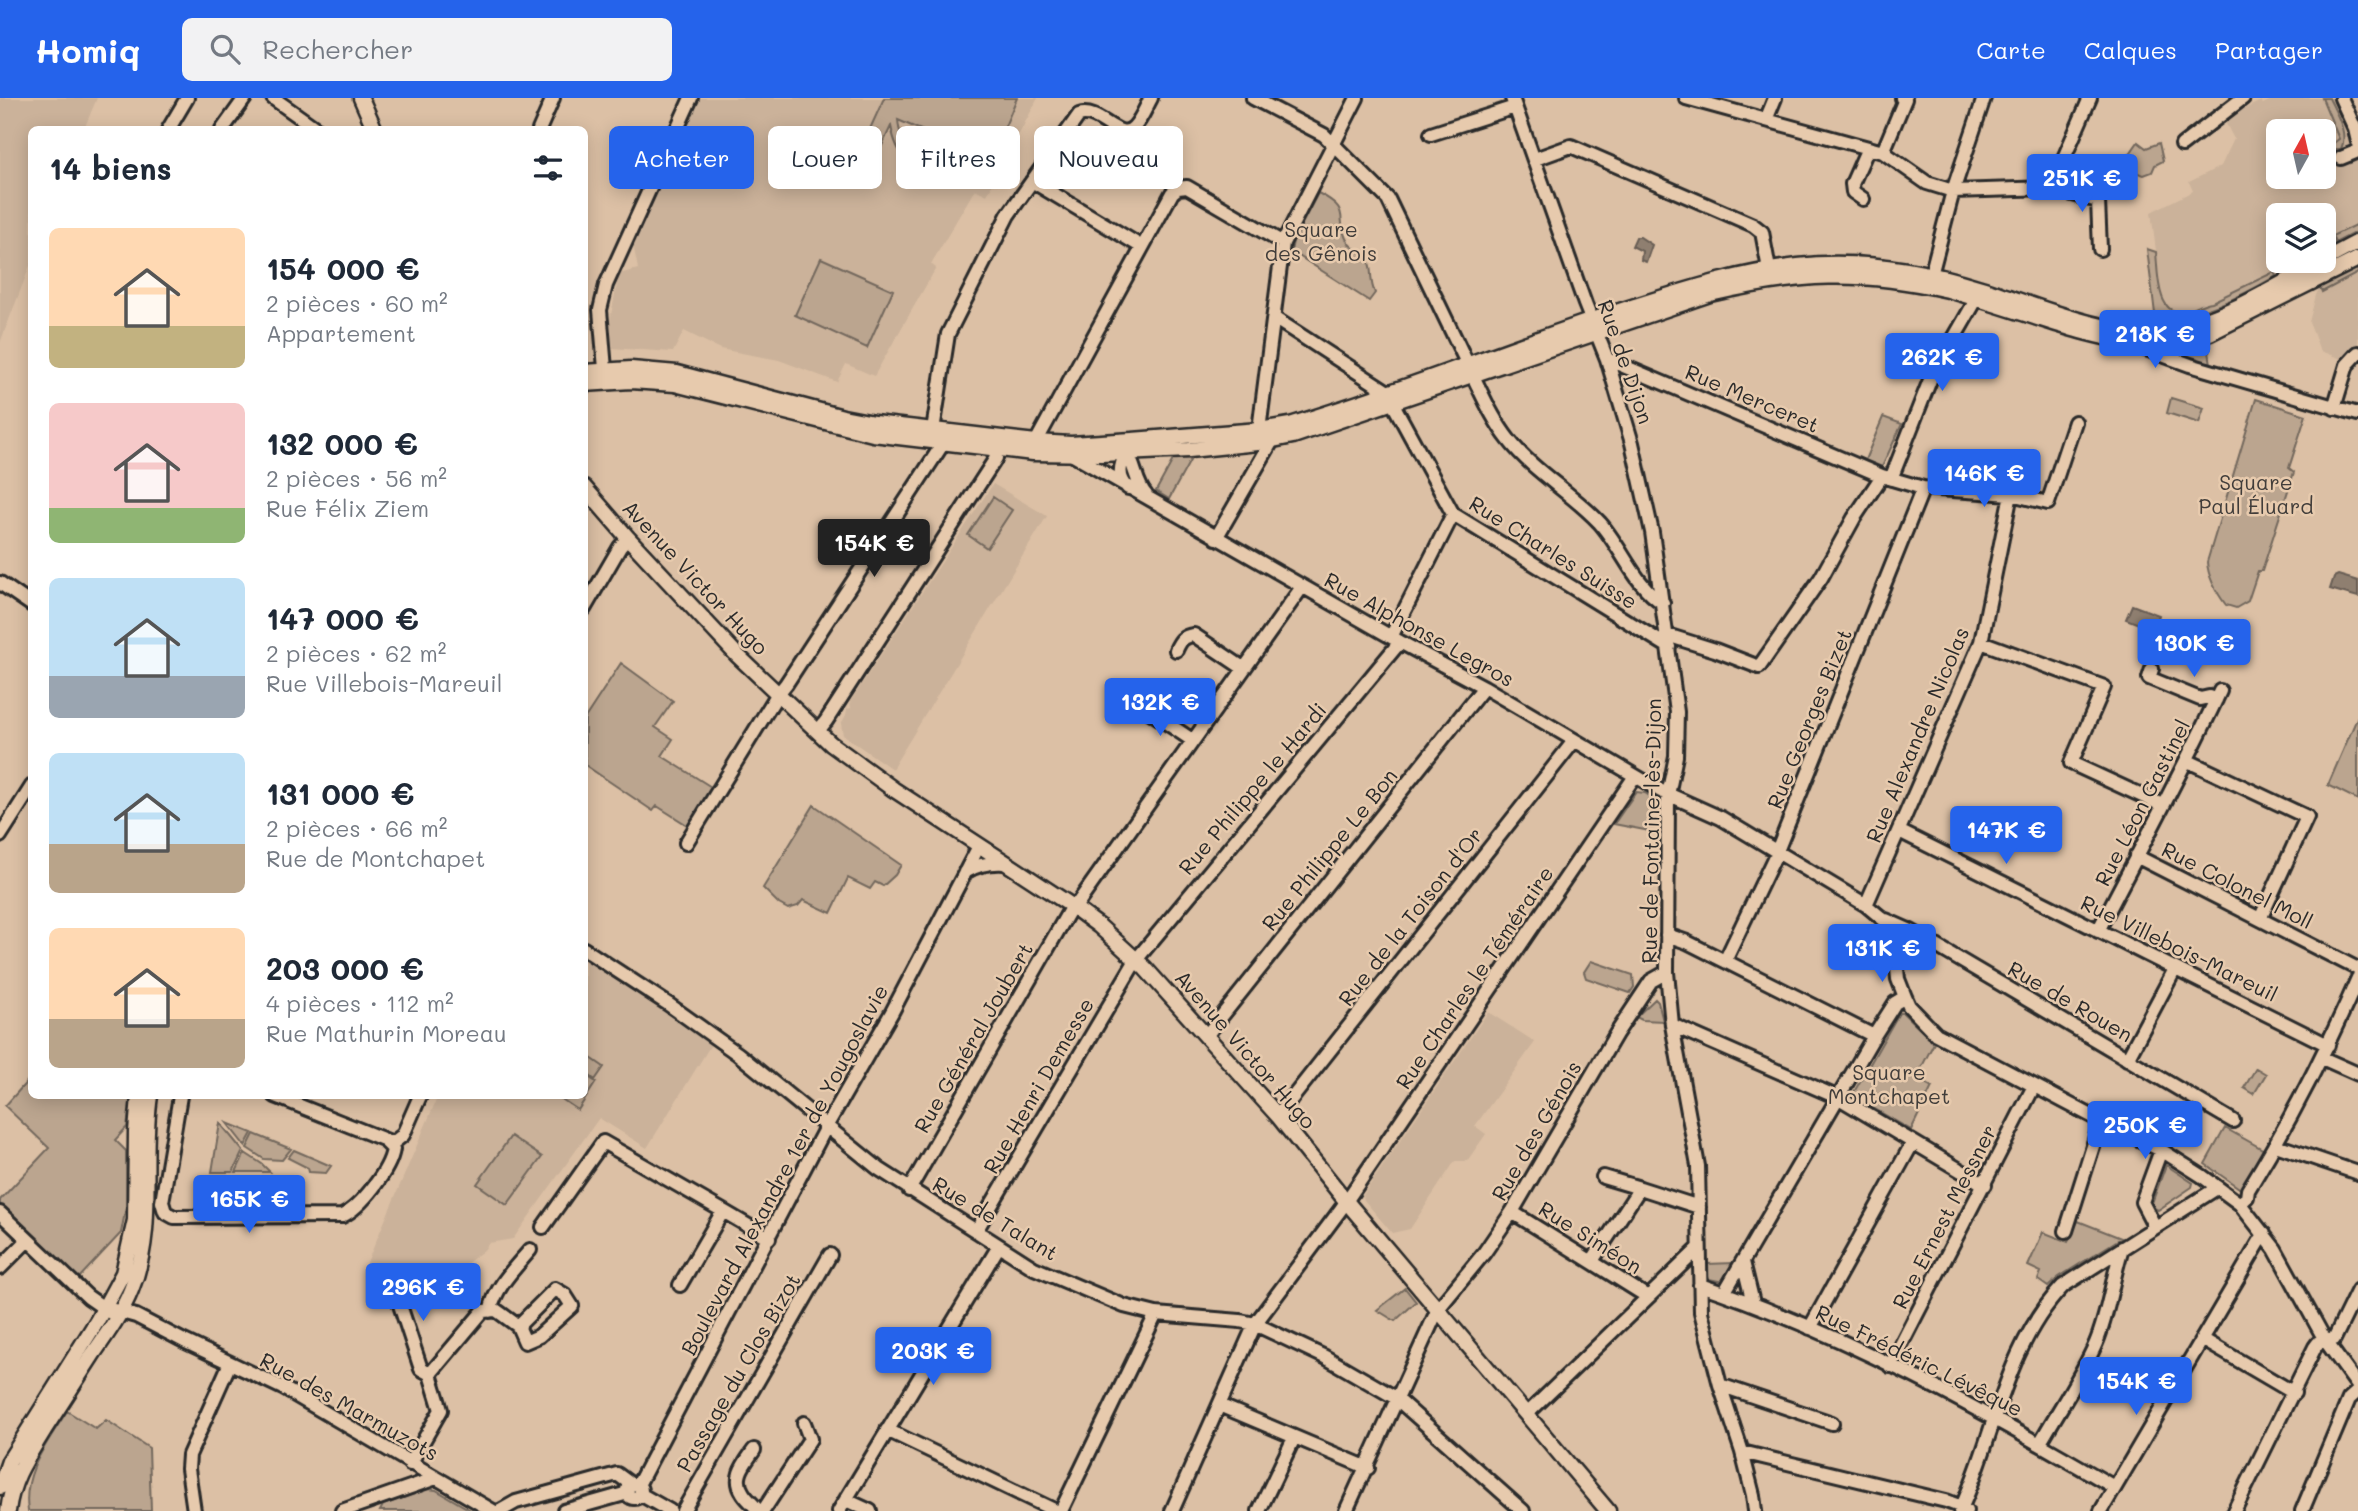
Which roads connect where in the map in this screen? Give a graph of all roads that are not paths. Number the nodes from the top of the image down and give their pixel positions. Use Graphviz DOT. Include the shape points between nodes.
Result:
graph roads {
  1 [pos="187,98"];
  2 [pos="245,98"];
  3 [pos="273,98"];
  4 [pos="361,98"];
  5 [pos="553,98"];
  6 [pos="691,98"];
  7 [pos="1151,98"];
  8 [pos="1253,98"];
  9 [pos="1357,98"];
  10 [pos="1686,98"];
  11 [pos="1775,98"];
  12 [pos="1902,98"];
  13 [pos="1984,98"];
  14 [pos="2090,98"];
  15 [pos="2243,98"];
  16 [pos="2341,98"];
  17 [pos="1513,103"];
  18 [pos="1766,120"];
  19 [pos="170,126"];
  20 [pos="225,126"];
  21 [pos="312,126"];
  22 [pos="373,126"];
  23 [pos="541,126"];
  24 [pos="1431,134"];
  25 [pos="2358,142"];
  26 [pos="1334,143"];
  27 [pos="2182,145"];
  28 [pos="1868,148"];
  29 [pos="2358,151"];
  30 [pos="1883,152"];
  31 [pos="2341,158"];
  32 [pos="1535,159"];
  33 [pos="1032,181"];
  34 [pos="2052,188"];
  35 [pos="1953,191"];
  36 [pos="1863,199"];
  37 [pos="2358,242"];
  38 [pos="1283,243"];
  39 [pos="1143,247"];
  40 [pos="2100,249"];
  41 [pos="2336,253"];
  42 [pos="2358,259"];
  43 [pos="1769,269"];
  44 [pos="2298,273"];
  45 [pos="1931,275"];
  46 [pos="1977,298"];
  47 [pos="1274,318"];
  48 [pos="1594,326"];
  49 [pos="2173,342"];
  50 [pos="2132,343"];
  51 [pos="2358,353"];
  52 [pos="1607,359"];
  53 [pos="2190,365"];
  54 [pos="605,369"];
  55 [pos="1470,369"];
  56 [pos="588,374"];
  57 [pos="588,375"];
  58 [pos="1390,397"];
  59 [pos="2334,408"];
  60 [pos="2358,414"];
  61 [pos="2075,422"];
  62 [pos="933,430"];
  63 [pos="1259,430"];
  64 [pos="1220,434"];
  65 [pos="1272,441"];
  66 [pos="1036,442"];
  67 [pos="944,443"];
  68 [pos="1101,443"];
  69 [pos="994,448"];
  70 [pos="1158,452"];
  71 [pos="1127,454"];
  72 [pos="1073,455"];
  73 [pos="1887,477"];
  74 [pos="1131,483"];
  75 [pos="1923,488"];
  76 [pos="588,492"];
  77 [pos="2011,494"];
  78 [pos="1453,514"];
  79 [pos="628,538"];
  80 [pos="1216,538"];
  81 [pos="0,583"];
  82 [pos="1302,587"];
  83 [pos="28,602"];
  84 [pos="588,602"];
  85 [pos="1663,603"];
  86 [pos="1395,640"];
  87 [pos="1668,641"];
  88 [pos="1981,642"];
  89 [pos="1176,650"];
  90 [pos="1242,668"];
  91 [pos="2152,669"];
  92 [pos="1483,688"];
  93 [pos="777,695"];
  94 [pos="2200,699"];
  95 [pos="1146,709"];
  96 [pos="2208,718"];
  97 [pos="818,731"];
  98 [pos="1192,740"];
  99 [pos="1574,741"];
  100 [pos="2188,761"];
  101 [pos="1635,776"];
  102 [pos="28,792"];
  103 [pos="1668,795"];
  104 [pos="2162,805"];
  105 [pos="1899,831"];
  106 [pos="0,836"];
  107 [pos="686,843"];
  108 [pos="979,846"];
  109 [pos="1777,851"];
  110 [pos="2136,856"];
  111 [pos="1005,863"];
  112 [pos="965,872"];
  113 [pos="1866,905"];
  114 [pos="1072,906"];
  115 [pos="2260,919"];
  116 [pos="1886,920"];
  117 [pos="2098,931"];
  118 [pos="1667,935"];
  119 [pos="588,952"];
  120 [pos="1136,960"];
  121 [pos="1725,961"];
  122 [pos="2175,969"];
  123 [pos="2358,969"];
  124 [pos="1667,972"];
  125 [pos="2358,978"];
  126 [pos="1905,997"];
  127 [pos="1672,1025"];
  128 [pos="1874,1035"];
  129 [pos="1206,1036"];
  130 [pos="2328,1045"];
  131 [pos="2322,1058"];
  132 [pos="2127,1059"];
  133 [pos="2358,1074"];
  134 [pos="2034,1086"];
  135 [pos="1839,1098"];
  136 [pos="139,1099"];
  137 [pos="150,1099"];
  138 [pos="179,1099"];
  139 [pos="282,1099"];
  140 [pos="419,1099"];
  141 [pos="1278,1116"];
  142 [pos="2101,1121"];
  143 [pos="2233,1121"];
  144 [pos="827,1125"];
  145 [pos="386,1142"];
  146 [pos="1913,1142"];
  147 [pos="2276,1145"];
  148 [pos="2161,1150"];
  149 [pos="2358,1173"];
  150 [pos="1604,1177"];
  151 [pos="1985,1185"];
  152 [pos="1640,1188"];
  153 [pos="2217,1188"];
  154 [pos="909,1190"];
  155 [pos="1346,1201"];
  156 [pos="2240,1205"];
  157 [pos="1699,1207"];
  158 [pos="723,1211"];
  159 [pos="1512,1212"];
  160 [pos="0,1213"];
  161 [pos="543,1227"];
  162 [pos="2155,1227"];
  163 [pos="976,1231"];
  164 [pos="2066,1231"];
  165 [pos="2264,1234"];
  166 [pos="769,1238"];
  167 [pos="28,1240"];
  168 [pos="999,1246"];
  169 [pos="2122,1248"];
  170 [pos="1698,1249"];
  171 [pos="530,1251"];
  172 [pos="830,1255"];
  173 [pos="1592,1261"];
  174 [pos="1743,1262"];
  175 [pos="0,1268"];
  176 [pos="417,1278"];
  177 [pos="680,1285"];
  178 [pos="1700,1285"];
  179 [pos="2358,1290"];
  180 [pos="1724,1293"];
  181 [pos="1648,1297"];
  182 [pos="1754,1303"];
  183 [pos="1438,1309"];
  184 [pos="490,1311"];
  185 [pos="115,1312"];
  186 [pos="1156,1314"];
  187 [pos="1255,1324"];
  188 [pos="518,1326"];
  189 [pos="1810,1328"];
  190 [pos="2202,1339"];
  191 [pos="2325,1340"];
  192 [pos="230,1363"];
  193 [pos="1890,1366"];
  194 [pos="430,1374"];
  195 [pos="1720,1385"];
  196 [pos="2358,1385"];
  197 [pos="2358,1391"];
  198 [pos="2294,1394"];
  199 [pos="1396,1398"];
  200 [pos="1219,1405"];
  201 [pos="1527,1414"];
  202 [pos="1994,1417"];
  203 [pos="804,1423"];
  204 [pos="1832,1423"];
  205 [pos="887,1430"];
  206 [pos="1294,1438"];
  207 [pos="2040,1443"];
  208 [pos="754,1450"];
  209 [pos="1742,1452"];
  210 [pos="410,1464"];
  211 [pos="1368,1468"];
  212 [pos="436,1478"];
  213 [pos="2114,1486"];
  214 [pos="0,1487"];
  215 [pos="634,1490"];
  216 [pos="848,1506"];
  217 [pos="369,1507"];
  218 [pos="2236,1507"];
  219 [pos="8,1510"];
  220 [pos="1963,1510"];
  221 [pos="194,1511"];
  222 [pos="342,1511"];
  223 [pos="493,1511"];
  224 [pos="500,1511"];
  225 [pos="564,1511"];
  226 [pos="670,1511"];
  227 [pos="683,1511"];
  228 [pos="761,1511"];
  229 [pos="870,1511"];
  230 [pos="1059,1511"];
  231 [pos="1172,1511"];
  232 [pos="1259,1511"];
  233 [pos="1346,1511"];
  234 [pos="1523,1511"];
  235 [pos="1608,1511"];
  236 [pos="1755,1511"];
  237 [pos="2101,1511"];
  238 [pos="2302,1511"];
  1 -- 19 [label="street"];
  2 -- 20 [label="street"];
  3 -- 21 [label="street"];
  4 -- 22 [label="main road"];
  5 -- 23 [label="street"];
  6 -- 54 [label="street" via="606,285 600,310"];
  7 -- 33 [label="street" via="1134,128 1125,132 1093,114 1079,115"];
  8 -- 26 [label="street"];
  9 -- 26 [label="street"];
  10 -- 18 [label="street"];
  11 -- 18 [label="street"];
  12 -- 30 [label="street"];
  13 -- 35 [label="street"];
  14 -- 34 [label="street"];
  15 -- 27 [label="street"];
  16 -- 25 [label="street"];
  17 -- 24 [label="street"];
  17 -- 32 [label="street, Rue de Dijon"];
  18 -- 28 [label="street"];
  26 -- 38 [label="street"];
  26 -- 55 [label="street" via="1388,199"];
  28 -- 30 [label="street"];
  28 -- 36 [label="street" via="1852,184 1853,192"];
  29 -- 31 [label="street"];
  30 -- 35 [label="street" via="1927,183"];
  32 -- 43 [label="street" via="1572,146 1753,225 1762,232"];
  32 -- 48 [label="street, Rue de Dijon"];
  33 -- 39 [label="street"];
  33 -- 62 [label="street" via="1008,215 948,334"];
  34 -- 35 [label="street"];
  34 -- 40 [label="street" via="2098,201"];
  35 -- 45 [label="street"];
  37 -- 41 [label="main road"];
  38 -- 39 [label="street" via="1187,187 1172,192"];
  38 -- 47 [label="street"];
  39 -- 66 [label="street"];
  42 -- 49 [label="main road" via="2210,333"];
  43 -- 45 [label="main road" via="1863,265"];
  43 -- 48 [label="main road" via="1707,284"];
  44 -- 45 [label="main road" via="2204,321 2145,332 2104,327"];
  46 -- 48 [label="main road" via="1892,279 1804,276 1710,294"];
  46 -- 50 [label="main road" via="2088,334"];
  46 -- 73 [label="street" via="1930,380"];
  47 -- 58 [label="street, Rue Charles Suisse"];
  47 -- 63 [label="street"];
  48 -- 52 [label="street, Rue de Dijon"];
  48 -- 55 [label="main road"];
  49 -- 50 [label="main road"];
  49 -- 53 [label="street" via="2176,355"];
  50 -- 53 [label="street"];
  51 -- 59 [label="street" via="2347,365"];
  52 -- 73 [label="street, Rue Merceret"];
  52 -- 85 [label="street, Rue de Dijon" via="1632,443"];
  53 -- 59 [label="street"];
  54 -- 56 [label="main road"];
  54 -- 62 [label="main road" via="677,373 843,417"];
  55 -- 58 [label="main road"];
  55 -- 85 [label="street" via="1509,440 1600,524 1647,590"];
  57 -- 67 [label="main road" via="675,384 842,428"];
  58 -- 63 [label="main road"];
  58 -- 65 [label="main road" via="1312,430"];
  58 -- 78 [label="street, Rue Charles Suisse"];
  59 -- 60 [label="street"];
  61 -- 77 [label="street, Rue Merceret" via="2048,503"];
  62 -- 66 [label="main road"];
  63 -- 64 [label="main road"];
  64 -- 68 [label="main road"];
  64 -- 71 [label="main road" via="1145,445"];
  65 -- 70 [label="main road"];
  65 -- 80 [label="street"];
  66 -- 68 [label="main road"];
  67 -- 69 [label="main road"];
  67 -- 93 [label="street"];
  68 -- 71 [label="main road"];
  69 -- 72 [label="main road"];
  69 -- 97 [label="street" via="996,458"];
  70 -- 71 [label="main road"];
  70 -- 74 [label="street" via="1143,463"];
  71 -- 72 [label="main road"];
  71 -- 74 [label="street, Rue Alphonse Legros" via="1132,464"];
  72 -- 74 [label="street, Rue Alphonse Legros"];
  73 -- 75 [label="street, Rue Merceret"];
  73 -- 87 [label="street, Rue Charles Suisse" via="1854,518 1821,578 1759,667 1715,650"];
  74 -- 80 [label="street, Rue Alphonse Legros" via="1151,501"];
  75 -- 77 [label="street, Rue Merceret"];
  75 -- 109 [label="street, Rue Georges Bizet"];
  76 -- 79 [label="main road, Avenue Victor Hugo"];
  77 -- 88 [label="street, Rue Alexandre Nicolas"];
  78 -- 86 [label="street, Rue Philippe le Hardi"];
  78 -- 87 [label="street, Rue Charles Suisse"];
  79 -- 84 [label="street"];
  79 -- 93 [label="main road, Avenue Victor Hugo"];
  80 -- 82 [label="street, Rue Alphonse Legros"];
  81 -- 83 [label="street"];
  82 -- 86 [label="street, Rue Alphonse Legros"];
  82 -- 90 [label="street, Rue Général Joubert"];
  85 -- 87 [label="street, Rue de Dijon"];
  86 -- 92 [label="street, Rue Alphonse Legros"];
  86 -- 120 [label="street, Rue Philippe le Hardi"];
  87 -- 103 [label="street, Rue de Fontaine-lès-Dijon" via="1677,712 1676,756"];
  88 -- 104 [label="street" via="2104,687 2071,763"];
  88 -- 105 [label="street, Rue Alexandre Nicolas"];
  89 -- 90 [label="street" via="1181,640 1194,635"];
  90 -- 98 [label="street, Rue Général Joubert"];
  91 -- 94 [label="street" via="2149,678"];
  92 -- 99 [label="street, Rue Alphonse Legros"];
  92 -- 129 [label="street, Rue Philippe Le Bon"];
  93 -- 97 [label="main road, Avenue Victor Hugo"];
  93 -- 107 [label="street"];
  94 -- 96 [label="street" via="2201,711"];
  94 -- 96 [label="street, Rue Léon Gastinel" via="2218,695"];
  95 -- 98 [label="street"];
  96 -- 100 [label="street, Rue Léon Gastinel"];
  97 -- 108 [label="main road, Avenue Victor Hugo" via="893,789"];
  98 -- 114 [label="street, Rue Général Joubert"];
  99 -- 101 [label="street, Rue Alphonse Legros"];
  99 -- 141 [label="street, Rue de la Toison d'Or"];
  100 -- 104 [label="street, Rue Léon Gastinel"];
  100 -- 115 [label="street" via="2307,817"];
  101 -- 103 [label="street, Rue Alphonse Legros"];
  101 -- 155 [label="street, Rue Charles le Téméraire"];
  102 -- 106 [label="street"];
  103 -- 109 [label="street, Rue Alphonse Legros" via="1721,818"];
  103 -- 118 [label="street, Rue de Fontaine-lès-Dijon"];
  104 -- 110 [label="street, Rue Léon Gastinel"];
  105 -- 113 [label="street, Rue Alexandre Nicolas"];
  105 -- 117 [label="street, Rue Villebois-Mareuil"];
  108 -- 111 [label="main road, Avenue Victor Hugo"];
  108 -- 112 [label="street, Boulevard Alexandre 1er de Yougoslavie"];
  109 -- 113 [label="street, Rue de Rouen"];
  109 -- 121 [label="street, Rue Georges Bizet"];
  110 -- 115 [label="street, Rue Colonel Moll"];
  110 -- 117 [label="street, Rue Léon Gastinel"];
  111 -- 112 [label="street" via="974,866"];
  111 -- 114 [label="main road, Avenue Victor Hugo"];
  112 -- 144 [label="street, Boulevard Alexandre 1er de Yougoslavie"];
  113 -- 116 [label="street, Rue de Rouen"];
  114 -- 120 [label="main road, Avenue Victor Hugo"];
  114 -- 154 [label="street, Rue Général Joubert"];
  115 -- 123 [label="street, Rue Colonel Moll"];
  116 -- 126 [label="street"];
  116 -- 132 [label="street, Rue de Rouen"];
  117 -- 122 [label="street, Rue Villebois-Mareuil"];
  118 -- 121 [label="street"];
  118 -- 124 [label="street, Rue de Fontaine-lès-Dijon"];
  119 -- 144 [label="street, Rue de Talant" via="738,1054"];
  120 -- 129 [label="main road, Avenue Victor Hugo"];
  120 -- 163 [label="street, Rue Henri Demesse"];
  121 -- 128 [label="street"];
  122 -- 130 [label="street, Rue Villebois-Mareuil"];
  122 -- 132 [label="street"];
  124 -- 127 [label="street, Rue de Fontaine-lès-Dijon"];
  124 -- 159 [label="street, Rue des Génois" via="1651,981 1616,1034"];
  125 -- 130 [label="street"];
  126 -- 128 [label="street" via="1895,1003"];
  126 -- 134 [label="street" via="1936,1034"];
  127 -- 135 [label="street"];
  127 -- 157 [label="street, Rue de Fontaine-lès-Dijon" via="1698,1166"];
  128 -- 135 [label="street"];
  129 -- 141 [label="main road, Avenue Victor Hugo"];
  130 -- 131 [label="street"];
  131 -- 133 [label="street"];
  131 -- 147 [label="street"];
  132 -- 143 [label="street, Rue de Rouen"];
  134 -- 142 [label="street"];
  134 -- 151 [label="street, Rue Ernest Messner"];
  135 -- 146 [label="street"];
  135 -- 174 [label="street"];
  136 -- 185 [label="main road" via="133,1234"];
  137 -- 185 [label="main road" via="144,1245 132,1287"];
  138 -- 145 [label="street" via="162,1202 174,1217 342,1216 357,1206 389,1163 393,1149"];
  139 -- 145 [label="street"];
  140 -- 145 [label="street" via="403,1135"];
  141 -- 155 [label="main road, Avenue Victor Hugo"];
  142 -- 148 [label="street"];
  142 -- 164 [label="street"];
  144 -- 154 [label="street, Rue de Talant"];
  144 -- 166 [label="street, Boulevard Alexandre 1er de Yougoslavie"];
  146 -- 151 [label="street"];
  146 -- 189 [label="street"];
  147 -- 149 [label="street"];
  147 -- 156 [label="street"];
  148 -- 153 [label="street"];
  148 -- 162 [label="street" via="2142,1202"];
  150 -- 152 [label="street"];
  151 -- 193 [label="street, Rue Ernest Messner"];
  152 -- 157 [label="street"];
  152 -- 173 [label="street"];
  153 -- 156 [label="street"];
  153 -- 162 [label="street"];
  154 -- 163 [label="street, Rue de Talant"];
  155 -- 183 [label="main road, Avenue Victor Hugo"];
  155 -- 187 [label="street, Rue Charles le Téméraire"];
  156 -- 165 [label="street"];
  157 -- 170 [label="street, Rue de Fontaine-lès-Dijon"];
  158 -- 161 [label="street" via="603,1142"];
  158 -- 166 [label="street"];
  158 -- 177 [label="street"];
  159 -- 173 [label="street, Rue Siméon"];
  159 -- 183 [label="street, Rue des Génois"];
  160 -- 167 [label="street, Rue des Marmuzots"];
  162 -- 169 [label="street"];
  163 -- 168 [label="street, Rue de Talant"];
  165 -- 190 [label="street"];
  165 -- 191 [label="street"];
  166 -- 215 [label="street, Boulevard Alexandre 1er de Yougoslavie"];
  167 -- 175 [label="street"];
  167 -- 185 [label="street, Rue des Marmuzots" via="88,1297"];
  168 -- 186 [label="street, Rue de Talant" via="1034,1268 1124,1306"];
  168 -- 205 [label="street"];
  169 -- 202 [label="street" via="2063,1286 2051,1299 2031,1328"];
  169 -- 207 [label="street" via="2096,1343"];
  170 -- 178 [label="street, Rue de Fontaine-lès-Dijon"];
  170 -- 181 [label="street"];
  171 -- 184 [label="street" via="502,1283"];
  172 -- 227 [label="street, Passage du Clos Bizot"];
  173 -- 181 [label="street, Rue Siméon"];
  174 -- 180 [label="street"];
  174 -- 182 [label="street"];
  176 -- 194 [label="street" via="400,1305 421,1369"];
  178 -- 180 [label="street, Rue Frédéric Lévêque"];
  178 -- 195 [label="street, Rue de Fontaine-lès-Dijon"];
  179 -- 191 [label="street" via="2334,1339"];
  180 -- 182 [label="street, Rue Frédéric Lévêque"];
  181 -- 201 [label="street"];
  182 -- 189 [label="street, Rue Frédéric Lévêque"];
  183 -- 199 [label="street, Rue des Génois"];
  183 -- 201 [label="main road, Avenue Victor Hugo"];
  184 -- 188 [label="street" via="496,1310"];
  184 -- 194 [label="street" via="483,1311"];
  185 -- 192 [label="street, Rue des Marmuzots"];
  185 -- 214 [label="main road" via="9,1461"];
  185 -- 219 [label="main road" via="14,1481"];
  186 -- 187 [label="street, Rue de Talant"];
  186 -- 230 [label="street"];
  187 -- 199 [label="street, Rue de Talant"];
  187 -- 200 [label="street, Rue Charles le Téméraire"];
  188 -- 188 [label="street" via="555,1289 569,1299 572,1306 539,1336 525,1342"];
  189 -- 193 [label="street, Rue Frédéric Lévêque"];
  190 -- 198 [label="street"];
  190 -- 213 [label="street"];
  191 -- 196 [label="street"];
  191 -- 198 [label="street" via="2315,1348"];
  192 -- 210 [label="street, Rue des Marmuzots" via="283,1388"];
  192 -- 221 [label="street" via="189,1455"];
  193 -- 202 [label="street, Rue Frédéric Lévêque"];
  194 -- 210 [label="street" via="441,1410"];
  195 -- 204 [label="street"];
  195 -- 209 [label="street, Rue de Fontaine-lès-Dijon"];
  197 -- 238 [label="street" via="2349,1399"];
  198 -- 218 [label="street"];
  199 -- 211 [label="street, Rue des Génois"];
  199 -- 234 [label="street, Rue de Talant"];
  200 -- 206 [label="street"];
  200 -- 231 [label="street, Rue Charles le Téméraire"];
  201 -- 235 [label="main road, Avenue Victor Hugo"];
  202 -- 207 [label="street, Rue Frédéric Lévêque"];
  202 -- 220 [label="street"];
  203 -- 228 [label="street" via="810,1439"];
  205 -- 216 [label="street"];
  205 -- 230 [label="street"];
  206 -- 211 [label="street"];
  206 -- 232 [label="street"];
  207 -- 213 [label="street, Rue Frédéric Lévêque"];
  208 -- 228 [label="street" via="738,1483"];
  209 -- 220 [label="street" via="1946,1501"];
  209 -- 236 [label="street, Rue de Fontaine-lès-Dijon"];
  210 -- 212 [label="street, Rue des Marmuzots"];
  211 -- 233 [label="street, Rue des Génois"];
  212 -- 217 [label="street"];
  212 -- 223 [label="street, Rue des Marmuzots"];
  213 -- 237 [label="street"];
  215 -- 224 [label="street" via="617,1474 516,1502"];
  215 -- 225 [label="street"];
  215 -- 226 [label="street"];
  216 -- 229 [label="street"];
  217 -- 222 [label="street"];
}
